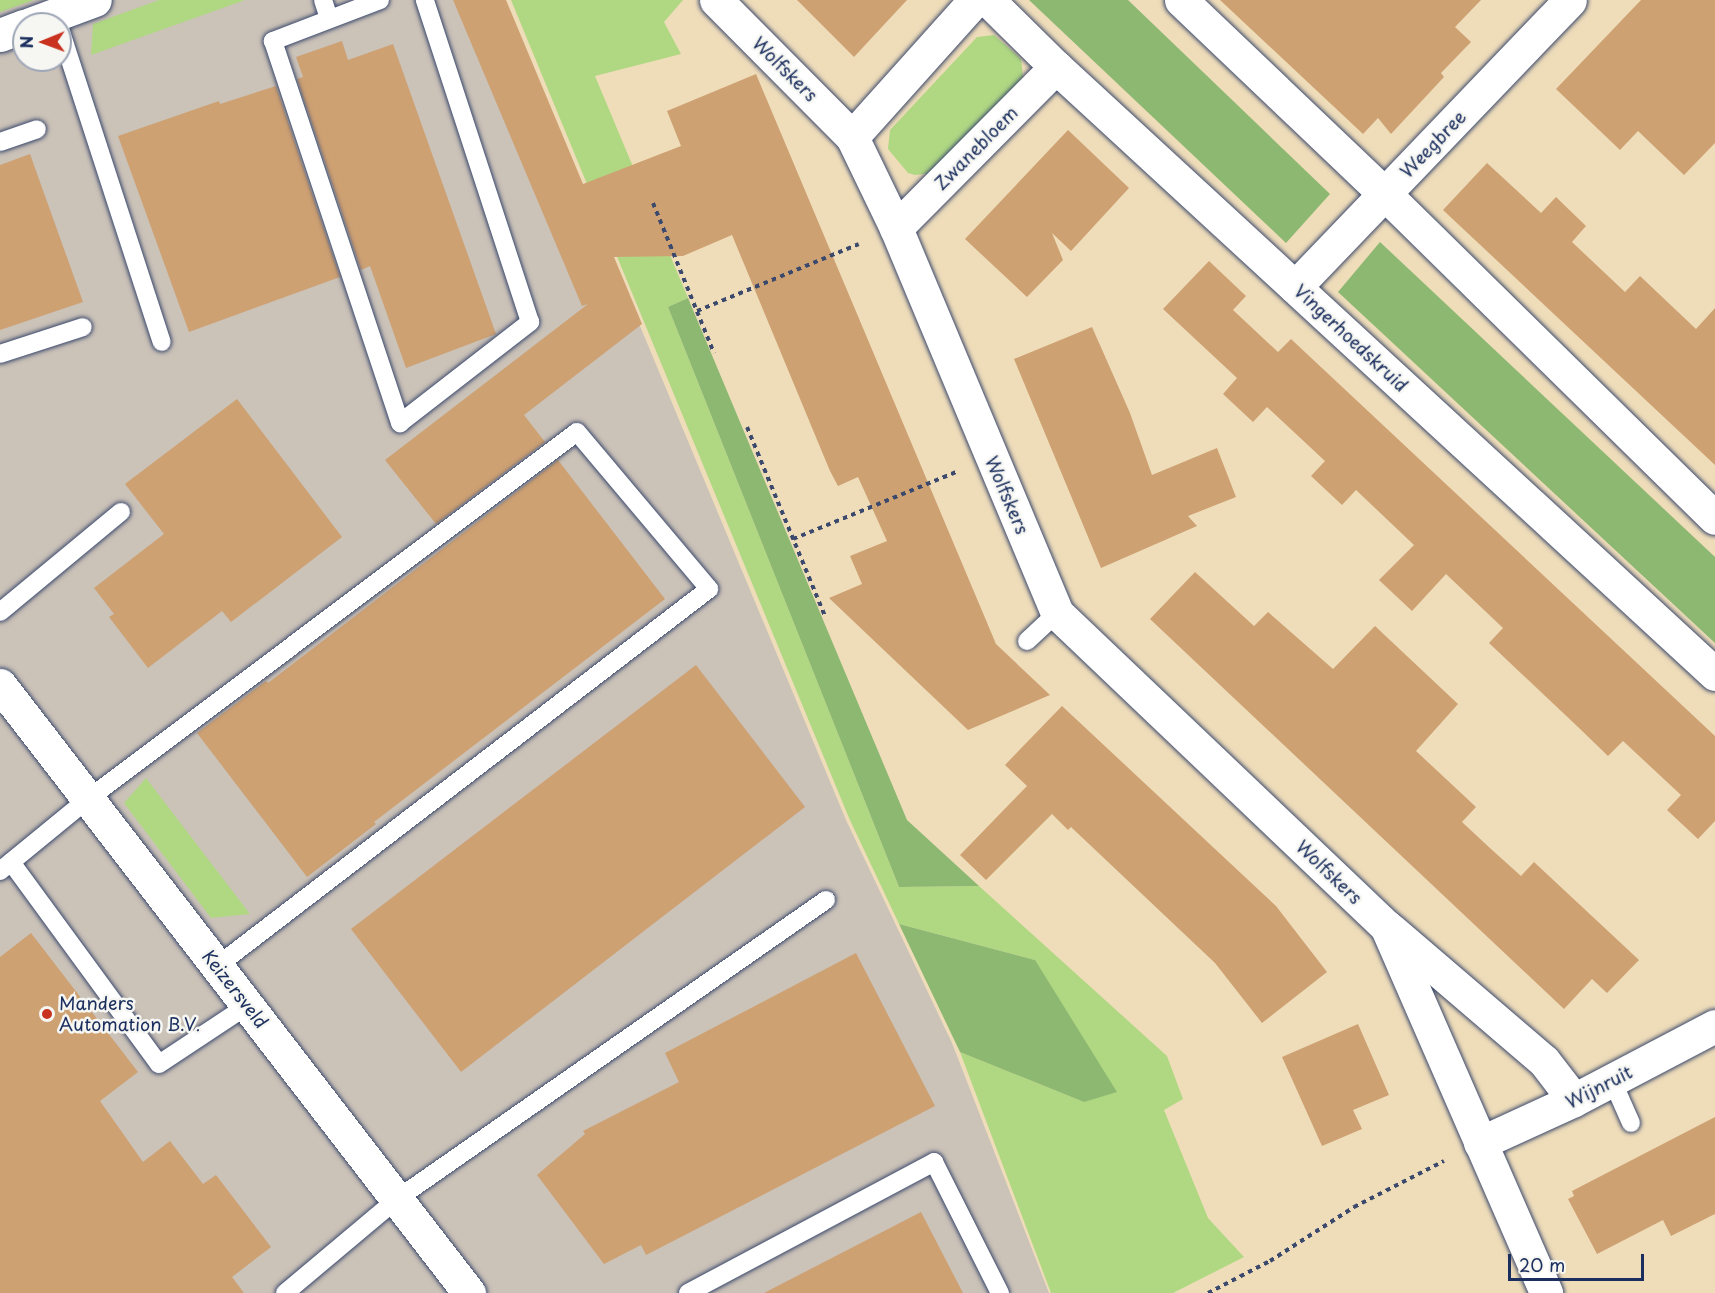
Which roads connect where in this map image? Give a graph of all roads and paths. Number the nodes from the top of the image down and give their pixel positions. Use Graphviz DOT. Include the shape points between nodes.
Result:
graph roads {
  1 [pos="95,0"];
  2 [pos="323,0"];
  3 [pos="380,0"];
  4 [pos="425,0"];
  5 [pos="717,0"];
  6 [pos="975,0"];
  7 [pos="988,0"];
  8 [pos="1181,0"];
  9 [pos="1570,0"];
  10 [pos="72,12"];
  11 [pos="329,19"];
  12 [pos="1056,67"];
  13 [pos="68,72"];
  14 [pos="37,129"];
  15 [pos="852,137"];
  16 [pos="0,142"];
  17 [pos="1385,194"];
  18 [pos="653,203"];
  19 [pos="896,228"];
  20 [pos="859,244"];
  21 [pos="1295,287"];
  22 [pos="697,311"];
  23 [pos="83,327"];
  24 [pos="162,342"];
  25 [pos="714,353"];
  26 [pos="0,354"];
  27 [pos="747,427"];
  28 [pos="956,472"];
  29 [pos="121,512"];
  30 [pos="1715,518"];
  31 [pos="793,538"];
  32 [pos="0,612"];
  33 [pos="1057,613"];
  34 [pos="825,616"];
  35 [pos="1027,641"];
  36 [pos="1715,674"];
  37 [pos="0,685"];
  38 [pos="88,799"];
  39 [pos="5,866"];
  40 [pos="826,900"];
  41 [pos="1386,926"];
  42 [pos="217,966"];
  43 [pos="248,1005"];
  44 [pos="1715,1026"];
  45 [pos="1612,1080"];
  46 [pos="1574,1100"];
  47 [pos="1631,1123"];
  48 [pos="1480,1143"];
  49 [pos="397,1198"];
  50 [pos="285,1293"];
  51 [pos="470,1293"];
  52 [pos="688,1293"];
  53 [pos="1000,1293"];
  54 [pos="1208,1293"];
  55 [pos="1546,1293"];
  1 -- 10 [label="street"];
  2 -- 11 [label="lane"];
  3 -- 11 [label="lane"];
  4 -- 11 [label="lane" via="530,322 400,423 273,41"];
  5 -- 15 [label="street, Wolfskers"];
  6 -- 15 [label="street"];
  7 -- 12 [label="street, Vingerhoedskruid"];
  8 -- 17 [label="street"];
  9 -- 17 [label="street, Weegbree"];
  12 -- 19 [label="street, Zwanebloem"];
  12 -- 21 [label="street, Vingerhoedskruid"];
  13 -- 24 [label="lane"];
  14 -- 16 [label="lane"];
  15 -- 19 [label="street, Wolfskers"];
  17 -- 21 [label="street, Weegbree"];
  17 -- 30 [label="street"];
  18 -- 22 [label="path"];
  19 -- 33 [label="street, Wolfskers"];
  20 -- 22 [label="path"];
  21 -- 36 [label="street, Vingerhoedskruid"];
  22 -- 25 [label="path"];
  23 -- 26 [label="lane"];
  27 -- 31 [label="path"];
  28 -- 31 [label="path"];
  29 -- 32 [label="lane"];
  31 -- 34 [label="path"];
  33 -- 35 [label="lane"];
  33 -- 41 [label="street, Wolfskers"];
  37 -- 38 [label="street, Keizersveld"];
  38 -- 39 [label="lane"];
  38 -- 42 [label="street, Keizersveld"];
  38 -- 42 [label="lane" via="577,432 709,589"];
  39 -- 43 [label="lane" via="159,1064"];
  40 -- 49 [label="lane"];
  41 -- 46 [label="street, Wolfskers" via="1545,1061"];
  41 -- 48 [label="street, Wolfskers"];
  42 -- 43 [label="street, Keizersveld"];
  43 -- 49 [label="street, Keizersveld"];
  44 -- 45 [label="street, Wijnruit"];
  45 -- 46 [label="street, Wijnruit"];
  45 -- 47 [label="lane"];
  46 -- 48 [label="street, Wijnruit"];
  48 -- 54 [label="path" via="1354,1208 1270,1261"];
  48 -- 55 [label="street, Wolfskers"];
  49 -- 50 [label="lane"];
  49 -- 51 [label="street, Keizersveld"];
  52 -- 53 [label="lane" via="934,1162"];
}
